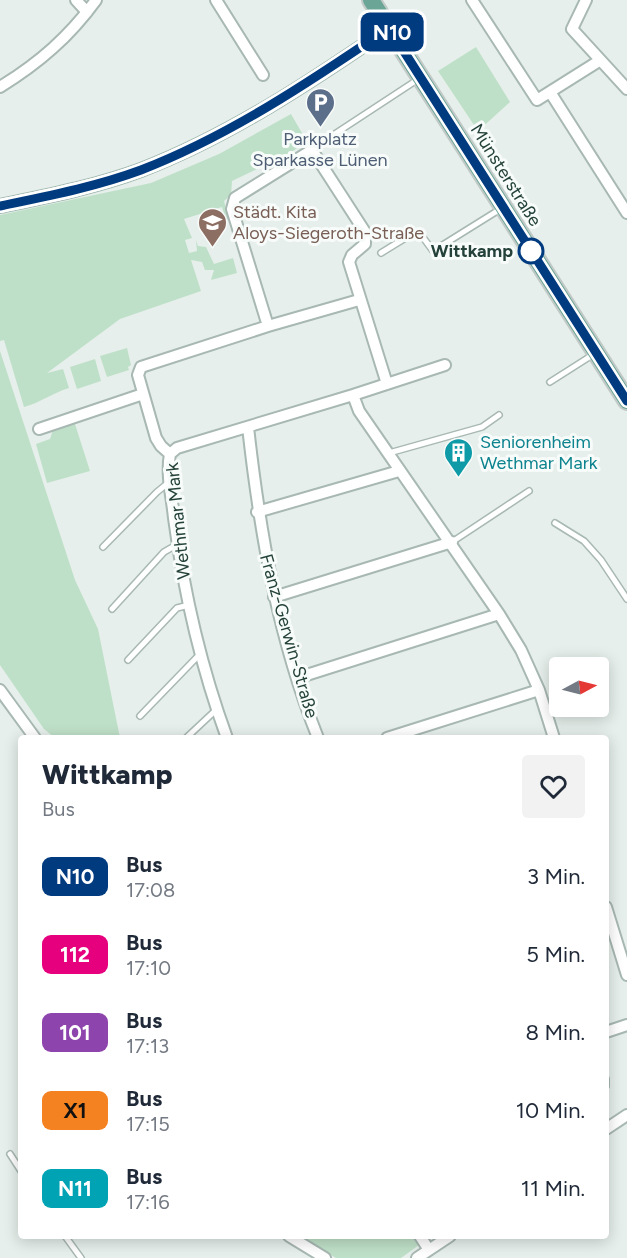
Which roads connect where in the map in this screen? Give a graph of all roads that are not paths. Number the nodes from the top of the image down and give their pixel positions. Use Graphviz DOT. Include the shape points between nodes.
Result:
graph roads {
  1 [pos="76,0"];
  2 [pos="96,0"];
  3 [pos="216,0"];
  4 [pos="371,0"];
  5 [pos="472,0"];
  6 [pos="586,0"];
  7 [pos="87,12"];
  8 [pos="389,28"];
  9 [pos="599,61"];
  10 [pos="263,75"];
  11 [pos="421,77"];
  12 [pos="0,87"];
  13 [pos="627,89"];
  14 [pos="550,93"];
  15 [pos="324,141"];
  16 [pos="0,206"];
  17 [pos="504,207"];
  18 [pos="627,213"];
  19 [pos="381,254"];
  20 [pos="359,300"];
  21 [pos="268,326"];
  22 [pos="596,353"];
  23 [pos="445,365"];
  24 [pos="550,382"];
  25 [pos="387,384"];
  26 [pos="143,394"];
  27 [pos="353,395"];
  28 [pos="627,401"];
  29 [pos="499,415"];
  30 [pos="248,427"];
  31 [pos="39,429"];
  32 [pos="389,453"];
  33 [pos="170,454"];
  34 [pos="399,471"];
  35 [pos="170,482"];
  36 [pos="528,491"];
  37 [pos="257,512"];
  38 [pos="555,523"];
  39 [pos="452,542"];
  40 [pos="178,544"];
  41 [pos="103,547"];
  42 [pos="274,597"];
  43 [pos="627,599"];
  44 [pos="189,605"];
  45 [pos="112,609"];
  46 [pos="499,614"];
  47 [pos="201,653"];
  48 [pos="128,660"];
  49 [pos="297,678"];
  50 [pos="0,690"];
  51 [pos="539,690"];
  52 [pos="217,709"];
  53 [pos="140,716"];
  54 [pos="33,735"];
  55 [pos="189,735"];
  56 [pos="226,735"];
  57 [pos="317,735"];
  58 [pos="396,735"];
  59 [pos="553,735"];
  60 [pos="609,918"];
  61 [pos="617,944"];
  62 [pos="609,947"];
  63 [pos="627,975"];
  64 [pos="627,1025"];
  65 [pos="609,1031"];
  66 [pos="627,1115"];
  67 [pos="609,1127"];
  68 [pos="10,1154"];
  69 [pos="18,1166"];
  70 [pos="67,1239"];
  71 [pos="294,1239"];
  72 [pos="422,1239"];
  73 [pos="446,1239"];
  74 [pos="429,1250"];
  75 [pos="81,1258"];
  76 [pos="325,1258"];
  77 [pos="417,1258"];
  1 -- 7 [label="street"];
  2 -- 7 [label="street"];
  3 -- 10 [label="street"];
  4 -- 8 [label="main road, Münsterstraße"];
  5 -- 14 [label="street" via="537,100"];
  6 -- 9 [label="street" via="572,30"];
  7 -- 12 [label="street" via="58,46"];
  8 -- 11 [label="main road, Münsterstraße"];
  8 -- 16 [label="street" via="277,100 169,158 98,184"];
  9 -- 13 [label="street"];
  9 -- 14 [label="street"];
  11 -- 15 [label="lane"];
  11 -- 17 [label="main road, Münsterstraße"];
  14 -- 18 [label="street"];
  17 -- 19 [label="lane" via="433,251 415,232"];
  17 -- 22 [label="main road, Münsterstraße"];
  20 -- 21 [label="street"];
  20 -- 21 [label="street" via="350,262 365,244 365,231 312,150 236,198 232,209"];
  20 -- 25 [label="street"];
  21 -- 26 [label="street" via="141,367 138,375"];
  22 -- 24 [label="lane"];
  22 -- 28 [label="main road, Münsterstraße"];
  23 -- 25 [label="street, Wethmar Mark"];
  25 -- 27 [label="street, Wethmar Mark"];
  26 -- 31 [label="street"];
  26 -- 33 [label="street" via="156,438"];
  27 -- 30 [label="street, Wethmar Mark"];
  27 -- 32 [label="street" via="359,411"];
  29 -- 32 [label="lane" via="482,427"];
  30 -- 33 [label="street, Wethmar Mark" via="177,448"];
  30 -- 37 [label="street, Franz-Gerwin-Straße"];
  32 -- 34 [label="street"];
  33 -- 35 [label="street, Wethmar Mark"];
  34 -- 37 [label="street"];
  34 -- 39 [label="street"];
  35 -- 40 [label="street, Wethmar Mark"];
  35 -- 41 [label="lane"];
  36 -- 39 [label="lane"];
  37 -- 42 [label="street, Franz-Gerwin-Straße"];
  38 -- 43 [label="lane" via="584,541"];
  39 -- 42 [label="street"];
  39 -- 46 [label="street"];
  40 -- 44 [label="street, Wethmar Mark"];
  40 -- 45 [label="lane" via="164,552"];
  42 -- 49 [label="street, Franz-Gerwin-Straße"];
  44 -- 47 [label="street, Wethmar Mark"];
  44 -- 48 [label="lane" via="177,608"];
  46 -- 49 [label="street"];
  46 -- 51 [label="street"];
  47 -- 52 [label="street, Wethmar Mark"];
  47 -- 53 [label="lane"];
  49 -- 57 [label="street, Franz-Gerwin-Straße"];
  50 -- 54 [label="street"];
  51 -- 58 [label="street"];
  51 -- 59 [label="street"];
  52 -- 55 [label="lane"];
  52 -- 56 [label="street, Wethmar Mark"];
  60 -- 61 [label="street"];
  61 -- 62 [label="street"];
  61 -- 63 [label="street"];
  64 -- 65 [label="street"];
  66 -- 67 [label="street"];
  68 -- 69 [label="lane"];
  70 -- 75 [label="lane"];
  71 -- 76 [label="street"];
  72 -- 74 [label="street"];
  73 -- 74 [label="street"];
  74 -- 77 [label="street"];
}
